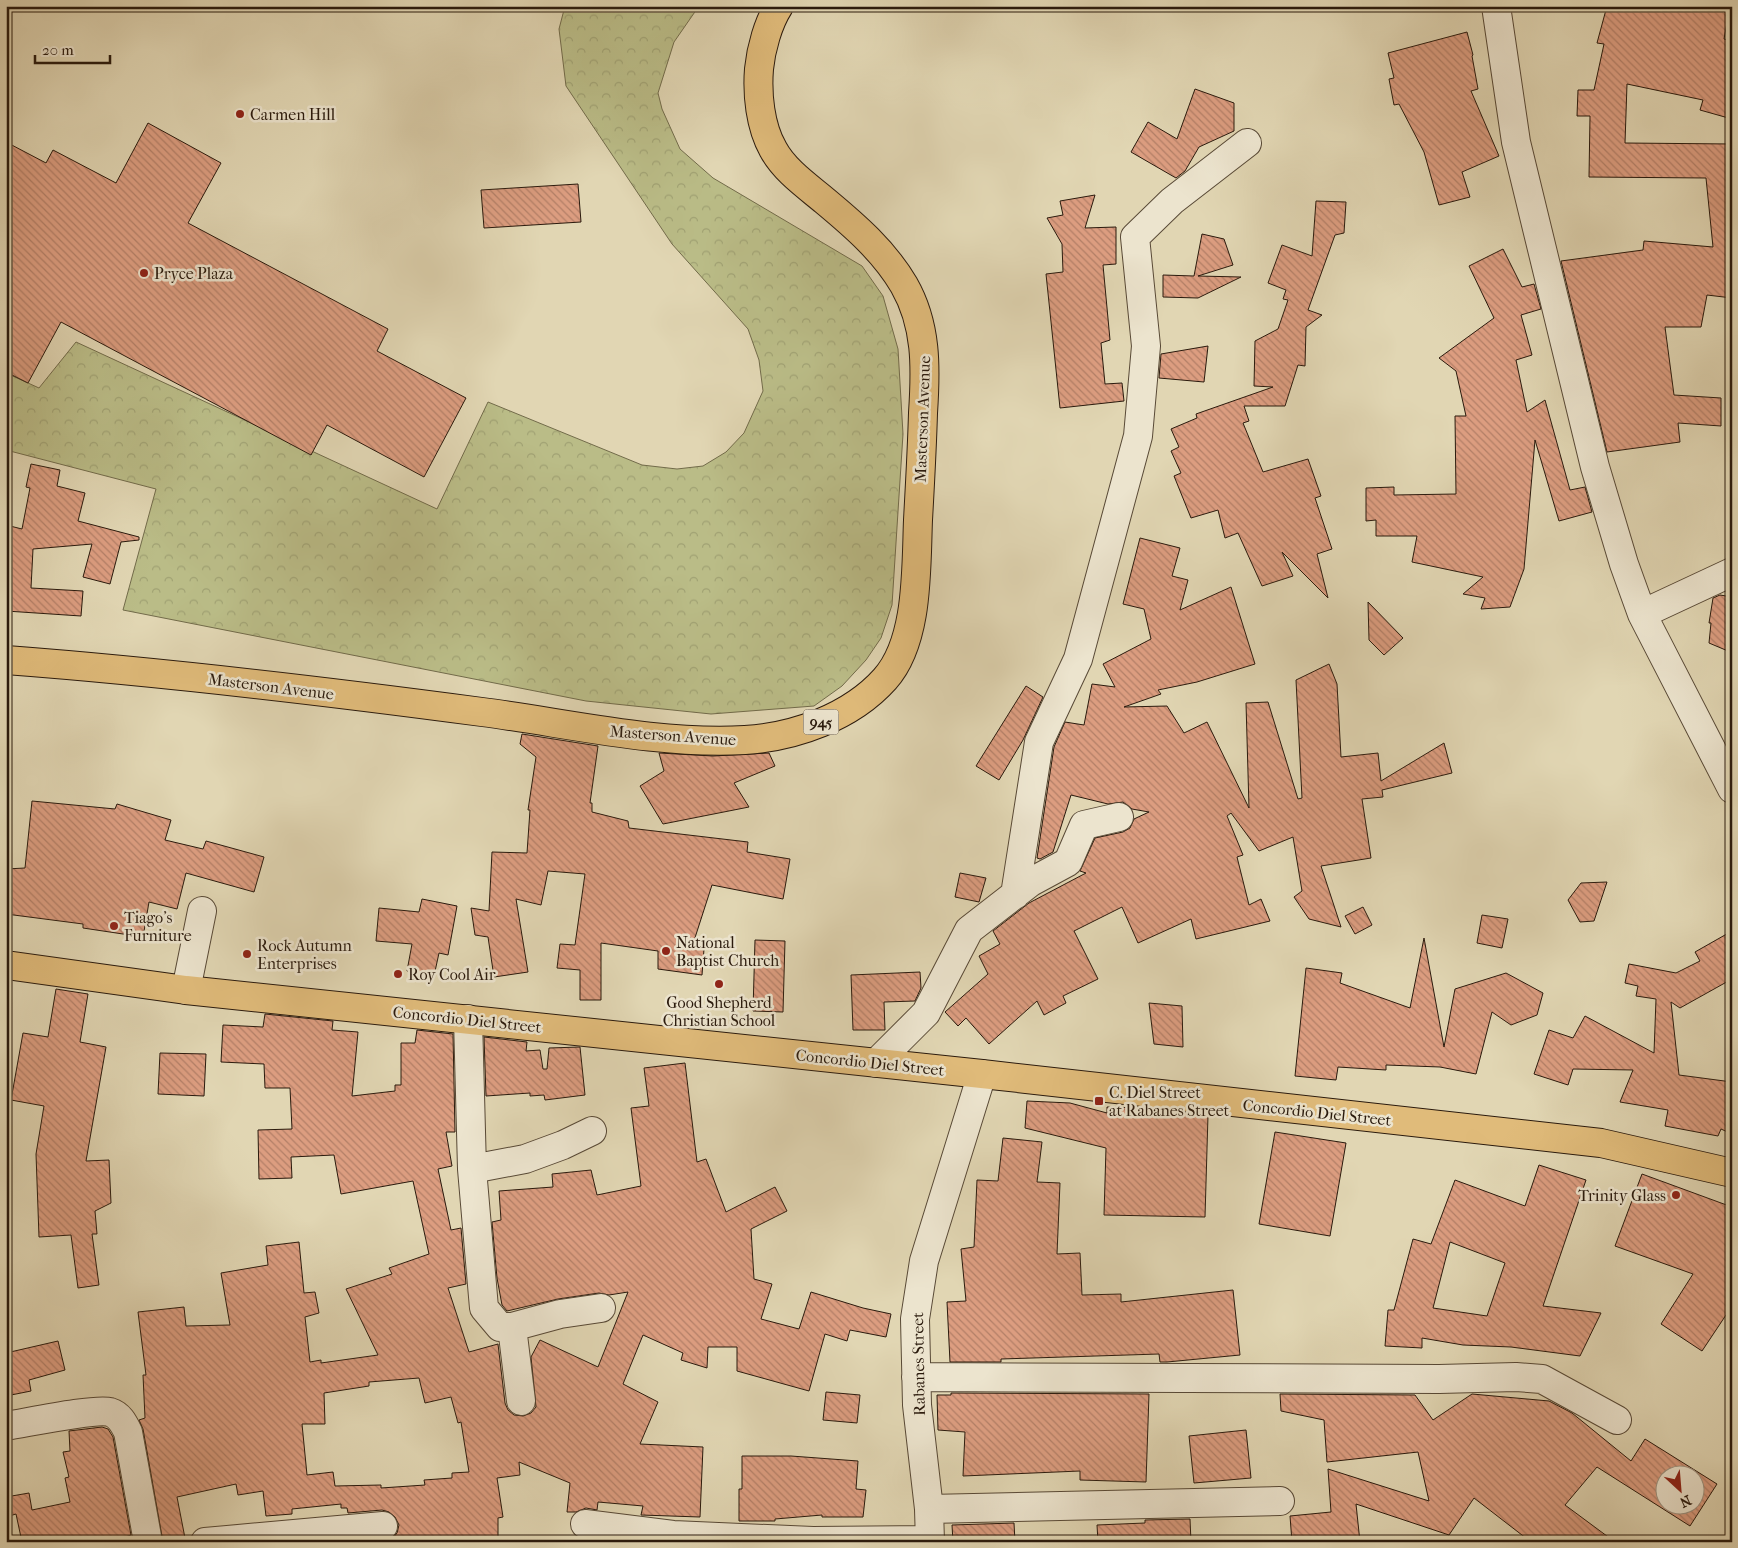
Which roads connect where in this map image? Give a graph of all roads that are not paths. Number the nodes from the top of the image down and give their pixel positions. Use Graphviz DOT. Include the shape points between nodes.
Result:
graph roads {
  1 [pos="779,6"];
  2 [pos="1496,6"];
  3 [pos="1247,143"];
  4 [pos="1732,572"];
  5 [pos="1642,614"];
  6 [pos="6,660"];
  7 [pos="1732,789"];
  8 [pos="1119,817"];
  9 [pos="1015,895"];
  10 [pos="202,911"];
  11 [pos="6,964"];
  12 [pos="186,990"];
  13 [pos="468,1019"];
  14 [pos="876,1063"];
  15 [pos="982,1074"];
  16 [pos="592,1131"];
  17 [pos="472,1169"];
  18 [pos="1732,1174"];
  19 [pos="601,1308"];
  20 [pos="512,1327"];
  21 [pos="916,1377"];
  22 [pos="521,1401"];
  23 [pos="1618,1420"];
  24 [pos="6,1426"];
  25 [pos="1280,1501"];
  26 [pos="929,1509"];
  27 [pos="585,1524"];
  28 [pos="383,1526"];
  29 [pos="672,1538"];
  30 [pos="930,1541"];
  31 [pos="148,1542"];
  32 [pos="205,1542"];
  1 -- 6 [label="main road, Masterson Avenue / 945" via="760,57 758,91 772,149 792,173 858,228 888,260 906,288 921,325 926,363 910,620 902,651 888,676 867,696 836,716 804,729 744,740 711,739 649,736 150,671"];
  2 -- 5 [label="street" via="1516,142 1529,199 1594,467"];
  3 -- 9 [label="street" via="1172,201 1135,237 1146,346 1138,436 1078,660 1039,742"];
  4 -- 5 [label="street"];
  5 -- 7 [label="street"];
  8 -- 9 [label="street" via="1084,825 1068,862 1030,882"];
  9 -- 14 [label="street" via="969,930 926,1013"];
  10 -- 12 [label="street"];
  11 -- 12 [label="main road, Concordio Diel Street"];
  12 -- 13 [label="main road, Concordio Diel Street"];
  13 -- 14 [label="main road, Concordio Diel Street"];
  13 -- 17 [label="street"];
  14 -- 15 [label="main road, Concordio Diel Street"];
  15 -- 18 [label="main road, Concordio Diel Street" via="1601,1144"];
  15 -- 21 [label="street, Rabanes Street" via="924,1260 915,1319"];
  16 -- 17 [label="street" via="525,1159"];
  17 -- 20 [label="street" via="484,1308 500,1327"];
  19 -- 20 [label="street" via="560,1314"];
  20 -- 22 [label="street"];
  21 -- 23 [label="street" via="1516,1377 1542,1379"];
  21 -- 26 [label="street, Rabanes Street"];
  24 -- 31 [label="street" via="95,1413 110,1412 118,1416 128,1432"];
  25 -- 26 [label="street"];
  26 -- 30 [label="street, Rabanes Street"];
  27 -- 29 [label="street"];
  28 -- 32 [label="street"];
  29 -- 30 [label="street"];
}
